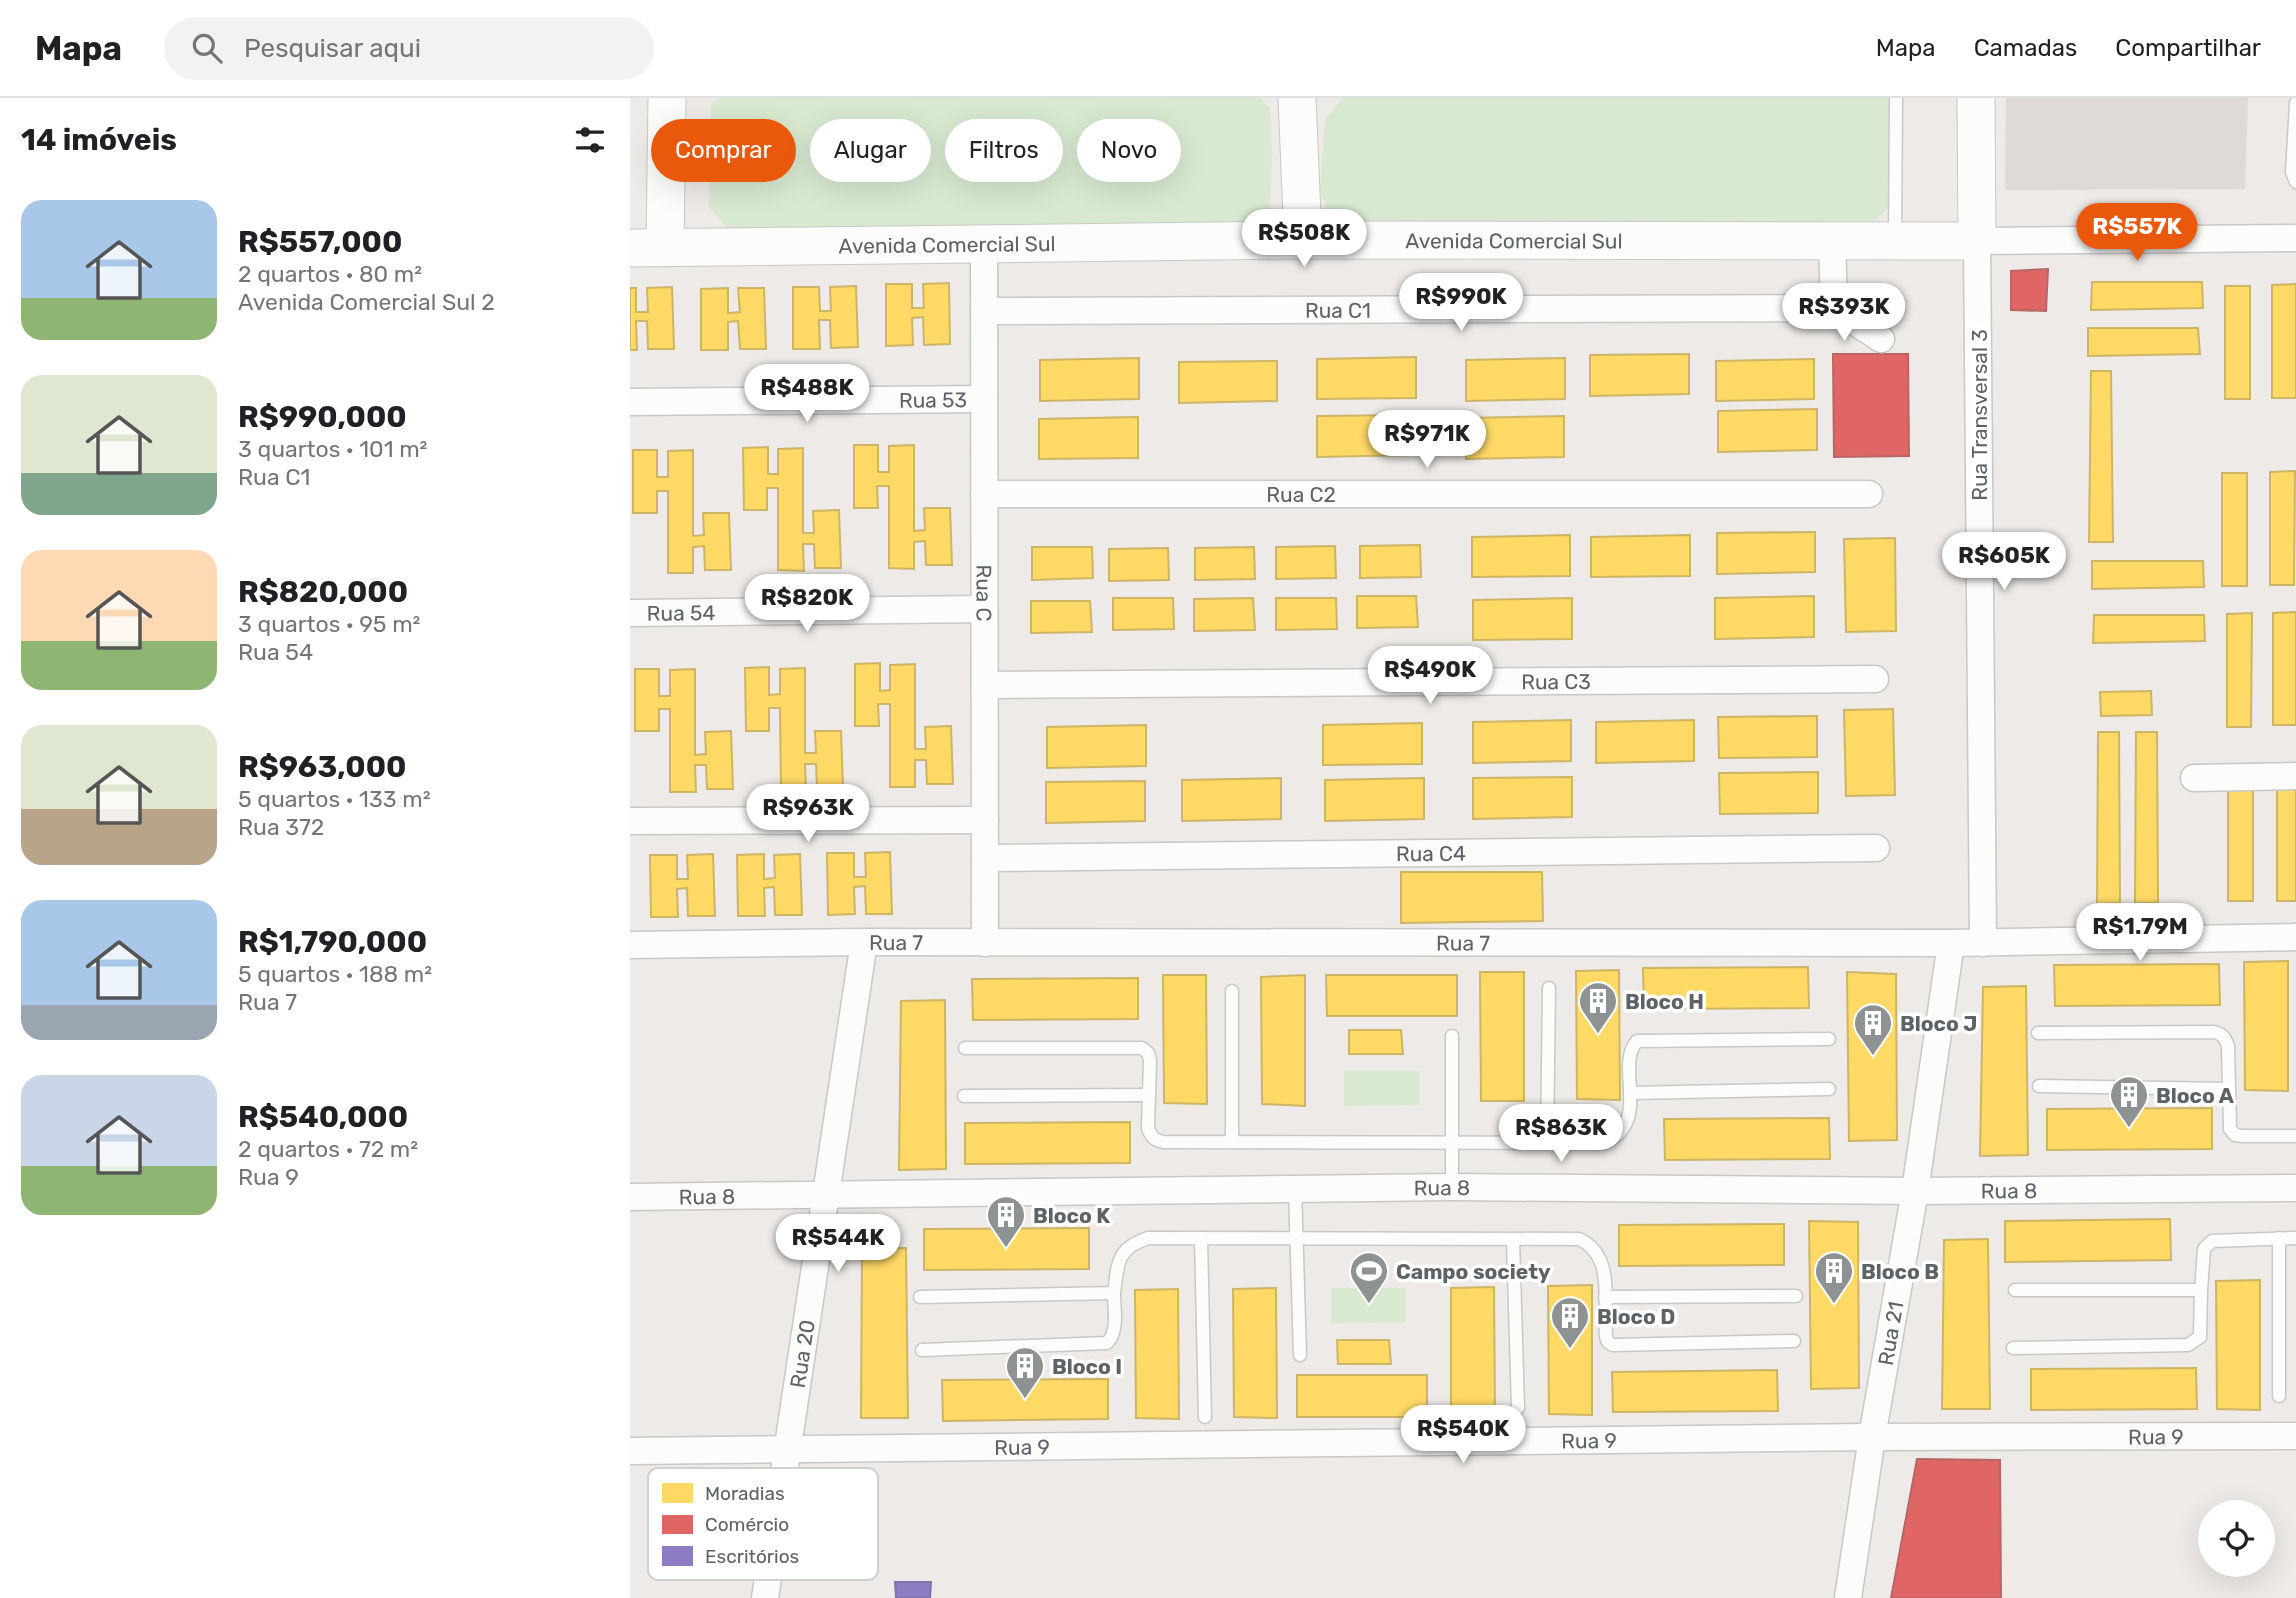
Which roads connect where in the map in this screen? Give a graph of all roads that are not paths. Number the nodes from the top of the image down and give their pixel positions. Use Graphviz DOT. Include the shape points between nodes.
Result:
graph roads {
  1 [pos="667,98"];
  2 [pos="1297,98"];
  3 [pos="1896,98"];
  4 [pos="1976,98"];
  5 [pos="2296,103"];
  6 [pos="2296,182"];
  7 [pos="2296,238"];
  8 [pos="1303,240"];
  9 [pos="1895,240"];
  10 [pos="1978,241"];
  11 [pos="1832,242"];
  12 [pos="984,245"];
  13 [pos="648,248"];
  14 [pos="1834,308"];
  15 [pos="984,311"];
  16 [pos="1881,339"];
  17 [pos="984,399"];
  18 [pos="630,402"];
  19 [pos="984,494"];
  20 [pos="1869,494"];
  21 [pos="984,609"];
  22 [pos="630,613"];
  23 [pos="1875,679"];
  24 [pos="986,685"];
  25 [pos="2296,776"];
  26 [pos="2194,778"];
  27 [pos="985,820"];
  28 [pos="630,821"];
  29 [pos="1876,848"];
  30 [pos="985,858"];
  31 [pos="2296,937"];
  32 [pos="864,942"];
  33 [pos="985,943"];
  34 [pos="1951,943"];
  35 [pos="1983,943"];
  36 [pos="630,945"];
  37 [pos="1549,988"];
  38 [pos="1232,991"];
  39 [pos="2038,1033"];
  40 [pos="1452,1036"];
  41 [pos="1829,1039"];
  42 [pos="965,1048"];
  43 [pos="2039,1086"];
  44 [pos="1829,1089"];
  45 [pos="2228,1089"];
  46 [pos="1630,1093"];
  47 [pos="1149,1095"];
  48 [pos="964,1096"];
  49 [pos="2296,1136"];
  50 [pos="1232,1142"];
  51 [pos="1451,1142"];
  52 [pos="1547,1143"];
  53 [pos="1452,1187"];
  54 [pos="1295,1188"];
  55 [pos="2296,1188"];
  56 [pos="1916,1191"];
  57 [pos="827,1193"];
  58 [pos="630,1197"];
  59 [pos="1201,1238"];
  60 [pos="1297,1238"];
  61 [pos="2279,1238"];
  62 [pos="2296,1238"];
  63 [pos="1513,1239"];
  64 [pos="2015,1290"];
  65 [pos="2202,1290"];
  66 [pos="1114,1293"];
  67 [pos="1796,1296"];
  68 [pos="920,1297"];
  69 [pos="1605,1297"];
  70 [pos="1794,1341"];
  71 [pos="2013,1348"];
  72 [pos="922,1350"];
  73 [pos="1300,1355"];
  74 [pos="2279,1395"];
  75 [pos="1518,1408"];
  76 [pos="1205,1417"];
  77 [pos="2296,1436"];
  78 [pos="1872,1437"];
  79 [pos="788,1448"];
  80 [pos="630,1451"];
  81 [pos="785,1468"];
  82 [pos="768,1580"];
  83 [pos="765,1598"];
  84 [pos="1848,1598"];
  1 -- 13 [label="street"];
  2 -- 8 [label="street"];
  3 -- 9 [label="lane"];
  4 -- 10 [label="street, Rua Transversal 3"];
  5 -- 6 [label="lane" via="2292,172"];
  7 -- 10 [label="street"];
  8 -- 11 [label="street, Avenida Comercial Sul"];
  8 -- 12 [label="street, Avenida Comercial Sul"];
  9 -- 10 [label="street, Avenida Comercial Sul"];
  9 -- 11 [label="street, Avenida Comercial Sul"];
  10 -- 35 [label="street, Rua Transversal 3"];
  11 -- 14 [label="street"];
  12 -- 13 [label="street, Avenida Comercial Sul"];
  12 -- 15 [label="street, Rua C"];
  14 -- 15 [label="street, Rua C1"];
  14 -- 16 [label="street"];
  15 -- 17 [label="street, Rua C"];
  17 -- 18 [label="street, Rua 53"];
  17 -- 19 [label="street, Rua C"];
  19 -- 20 [label="street, Rua C2"];
  19 -- 21 [label="street, Rua C"];
  21 -- 22 [label="street, Rua 54"];
  21 -- 24 [label="street, Rua C"];
  23 -- 24 [label="street, Rua C3"];
  24 -- 27 [label="street, Rua C"];
  25 -- 26 [label="street"];
  27 -- 28 [label="street"];
  27 -- 30 [label="street, Rua C"];
  29 -- 30 [label="street, Rua C4"];
  30 -- 33 [label="street, Rua C"];
  31 -- 35 [label="street, Rua 7"];
  32 -- 33 [label="street, Rua 7"];
  32 -- 36 [label="street, Rua 7"];
  32 -- 57 [label="street, Rua 20"];
  33 -- 34 [label="street, Rua 7"];
  34 -- 35 [label="street, Rua 7"];
  34 -- 56 [label="street, Rua 21"];
  37 -- 52 [label="lane"];
  38 -- 50 [label="lane"];
  39 -- 45 [label="lane" via="2214,1032 2226,1039 2228,1046"];
  40 -- 51 [label="lane"];
  41 -- 46 [label="lane" via="1637,1041 1631,1053"];
  42 -- 47 [label="lane" via="1142,1048 1150,1060"];
  43 -- 45 [label="lane"];
  44 -- 46 [label="lane"];
  45 -- 49 [label="lane" via="2228,1122 2235,1135"];
  46 -- 52 [label="lane" via="1625,1128 1616,1138 1604,1143"];
  47 -- 48 [label="lane"];
  47 -- 50 [label="lane" via="1148,1128 1155,1140"];
  50 -- 51 [label="lane"];
  51 -- 52 [label="lane"];
  51 -- 53 [label="lane"];
  53 -- 54 [label="street, Rua 8"];
  53 -- 56 [label="street, Rua 8"];
  54 -- 57 [label="street, Rua 8"];
  54 -- 60 [label="lane"];
  55 -- 56 [label="street, Rua 8"];
  56 -- 78 [label="street, Rua 21"];
  57 -- 58 [label="street, Rua 8"];
  57 -- 79 [label="street, Rua 20"];
  59 -- 60 [label="lane"];
  59 -- 66 [label="lane" via="1148,1238 1131,1244 1121,1256"];
  59 -- 76 [label="lane"];
  60 -- 63 [label="lane"];
  60 -- 73 [label="lane"];
  61 -- 62 [label="lane"];
  61 -- 65 [label="lane" via="2211,1241 2204,1249"];
  61 -- 74 [label="lane"];
  63 -- 69 [label="lane" via="1580,1239 1592,1245 1605,1277"];
  63 -- 75 [label="lane"];
  64 -- 65 [label="lane"];
  65 -- 71 [label="lane" via="2200,1337 2188,1345"];
  66 -- 68 [label="lane"];
  66 -- 72 [label="lane" via="1114,1331 1107,1343"];
  67 -- 69 [label="lane"];
  69 -- 70 [label="lane" via="1606,1337 1613,1345"];
  77 -- 78 [label="street, Rua 9"];
  78 -- 79 [label="street, Rua 9"];
  78 -- 84 [label="street, Rua 21"];
  79 -- 80 [label="street, Rua 9"];
  79 -- 81 [label="street, Rua 20"];
  82 -- 83 [label="street, Rua 20"];
}
